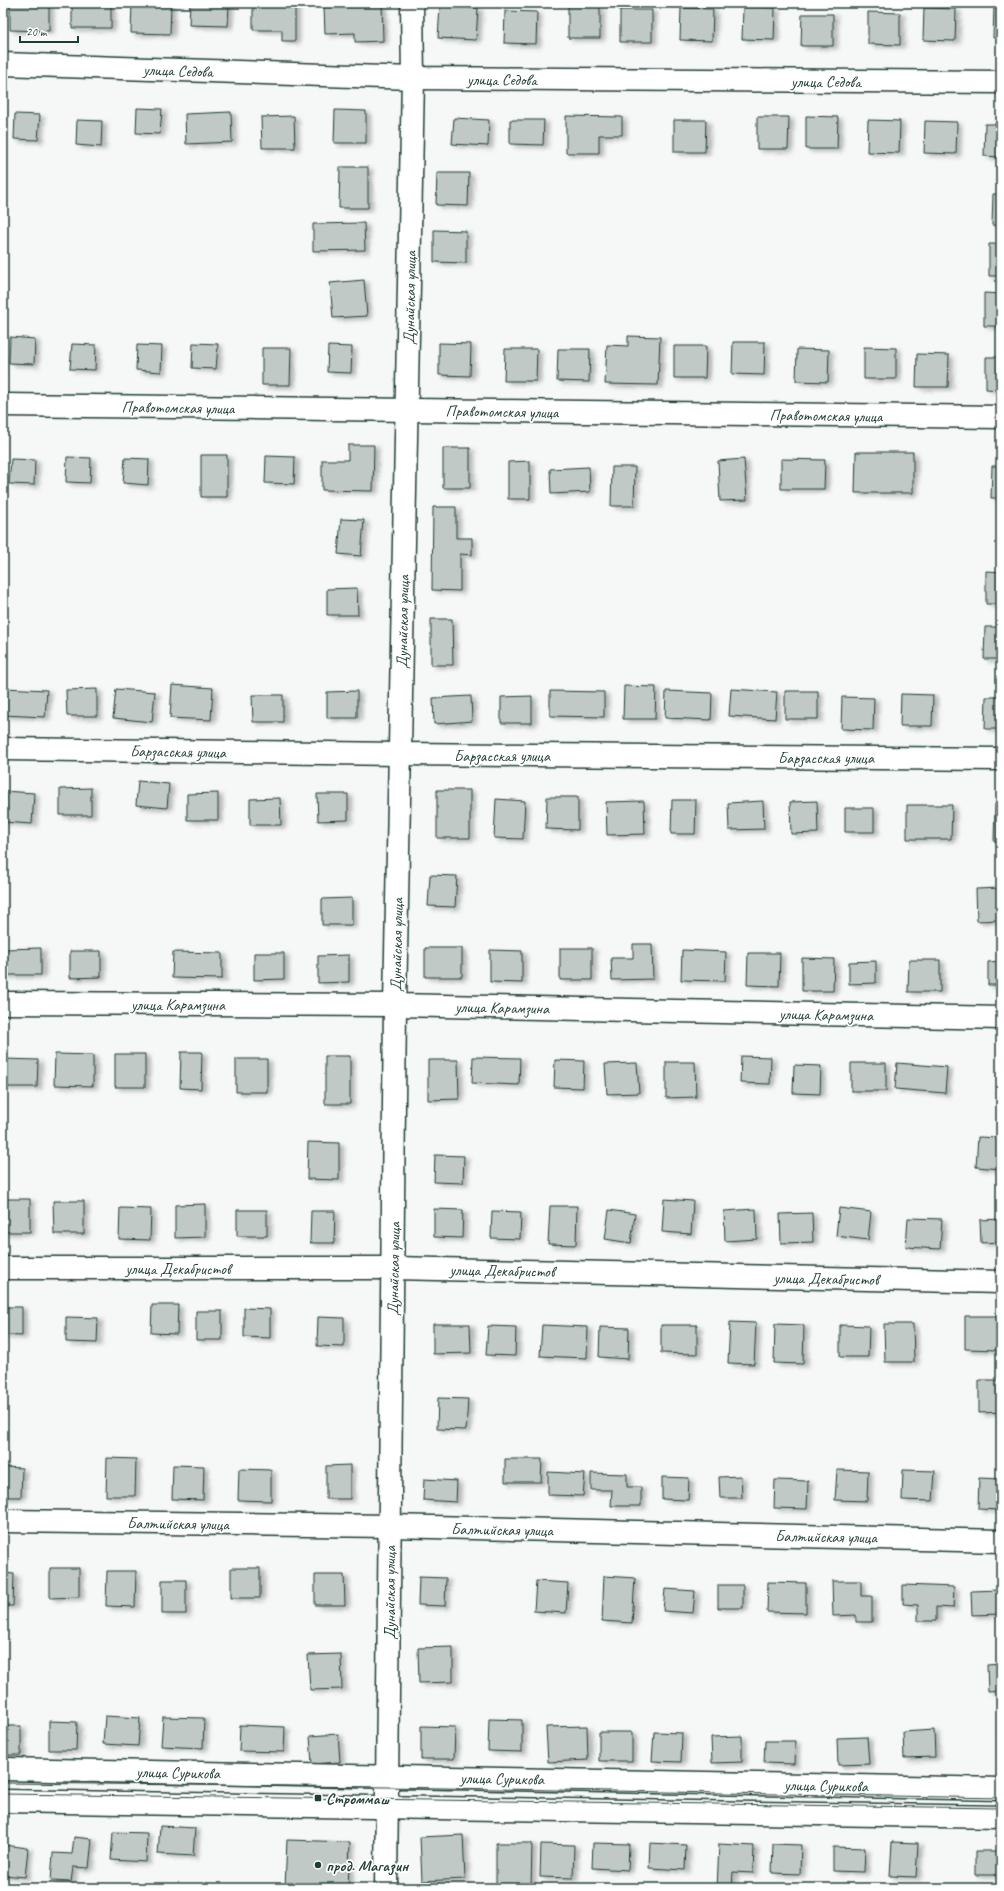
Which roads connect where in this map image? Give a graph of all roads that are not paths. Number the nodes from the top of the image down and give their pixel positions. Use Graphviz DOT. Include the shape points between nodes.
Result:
graph roads {
  1 [pos="412,3"];
  2 [pos="3,64"];
  3 [pos="413,78"];
  4 [pos="1001,82"];
  5 [pos="3,404"];
  6 [pos="407,410"];
  7 [pos="1001,417"];
  8 [pos="3,749"];
  9 [pos="399,754"];
  10 [pos="1001,758"];
  11 [pos="3,1003"];
  12 [pos="395,1005"];
  13 [pos="1001,1018"];
  14 [pos="3,1268"];
  15 [pos="393,1268"];
  16 [pos="1001,1282"];
  17 [pos="3,1521"];
  18 [pos="390,1526"];
  19 [pos="1001,1540"];
  20 [pos="3,1769"];
  21 [pos="388,1776"];
  22 [pos="1001,1789"];
  23 [pos="3,1801"];
  24 [pos="386,1806"];
  25 [pos="1001,1817"];
  26 [pos="386,1888"];
  1 -- 3 [label="street, Дунайская улица"];
  2 -- 3 [label="street, улица Седова"];
  3 -- 4 [label="street, улица Седова"];
  3 -- 6 [label="street, Дунайская улица"];
  5 -- 6 [label="street, Правотомская улица"];
  6 -- 7 [label="street, Правотомская улица"];
  6 -- 9 [label="street, Дунайская улица"];
  8 -- 9 [label="street, Барзасская улица"];
  9 -- 10 [label="street, Барзасская улица"];
  9 -- 12 [label="street, Дунайская улица"];
  11 -- 12 [label="street, улица Карамзина"];
  12 -- 13 [label="street, улица Карамзина"];
  12 -- 15 [label="street, Дунайская улица"];
  14 -- 15 [label="street, улица Декабристов"];
  15 -- 16 [label="street, улица Декабристов"];
  15 -- 18 [label="street, Дунайская улица"];
  17 -- 18 [label="street, Балтийская улица"];
  18 -- 19 [label="street, Балтийская улица"];
  18 -- 21 [label="street, Дунайская улица"];
  20 -- 21 [label="street, улица Сурикова"];
  21 -- 22 [label="street, улица Сурикова"];
  21 -- 24 [label="street, Дунайская улица"];
  23 -- 24 [label="street, улица Сурикова"];
  24 -- 25 [label="street, улица Сурикова"];
  24 -- 26 [label="street, Дунайская улица"];
}
